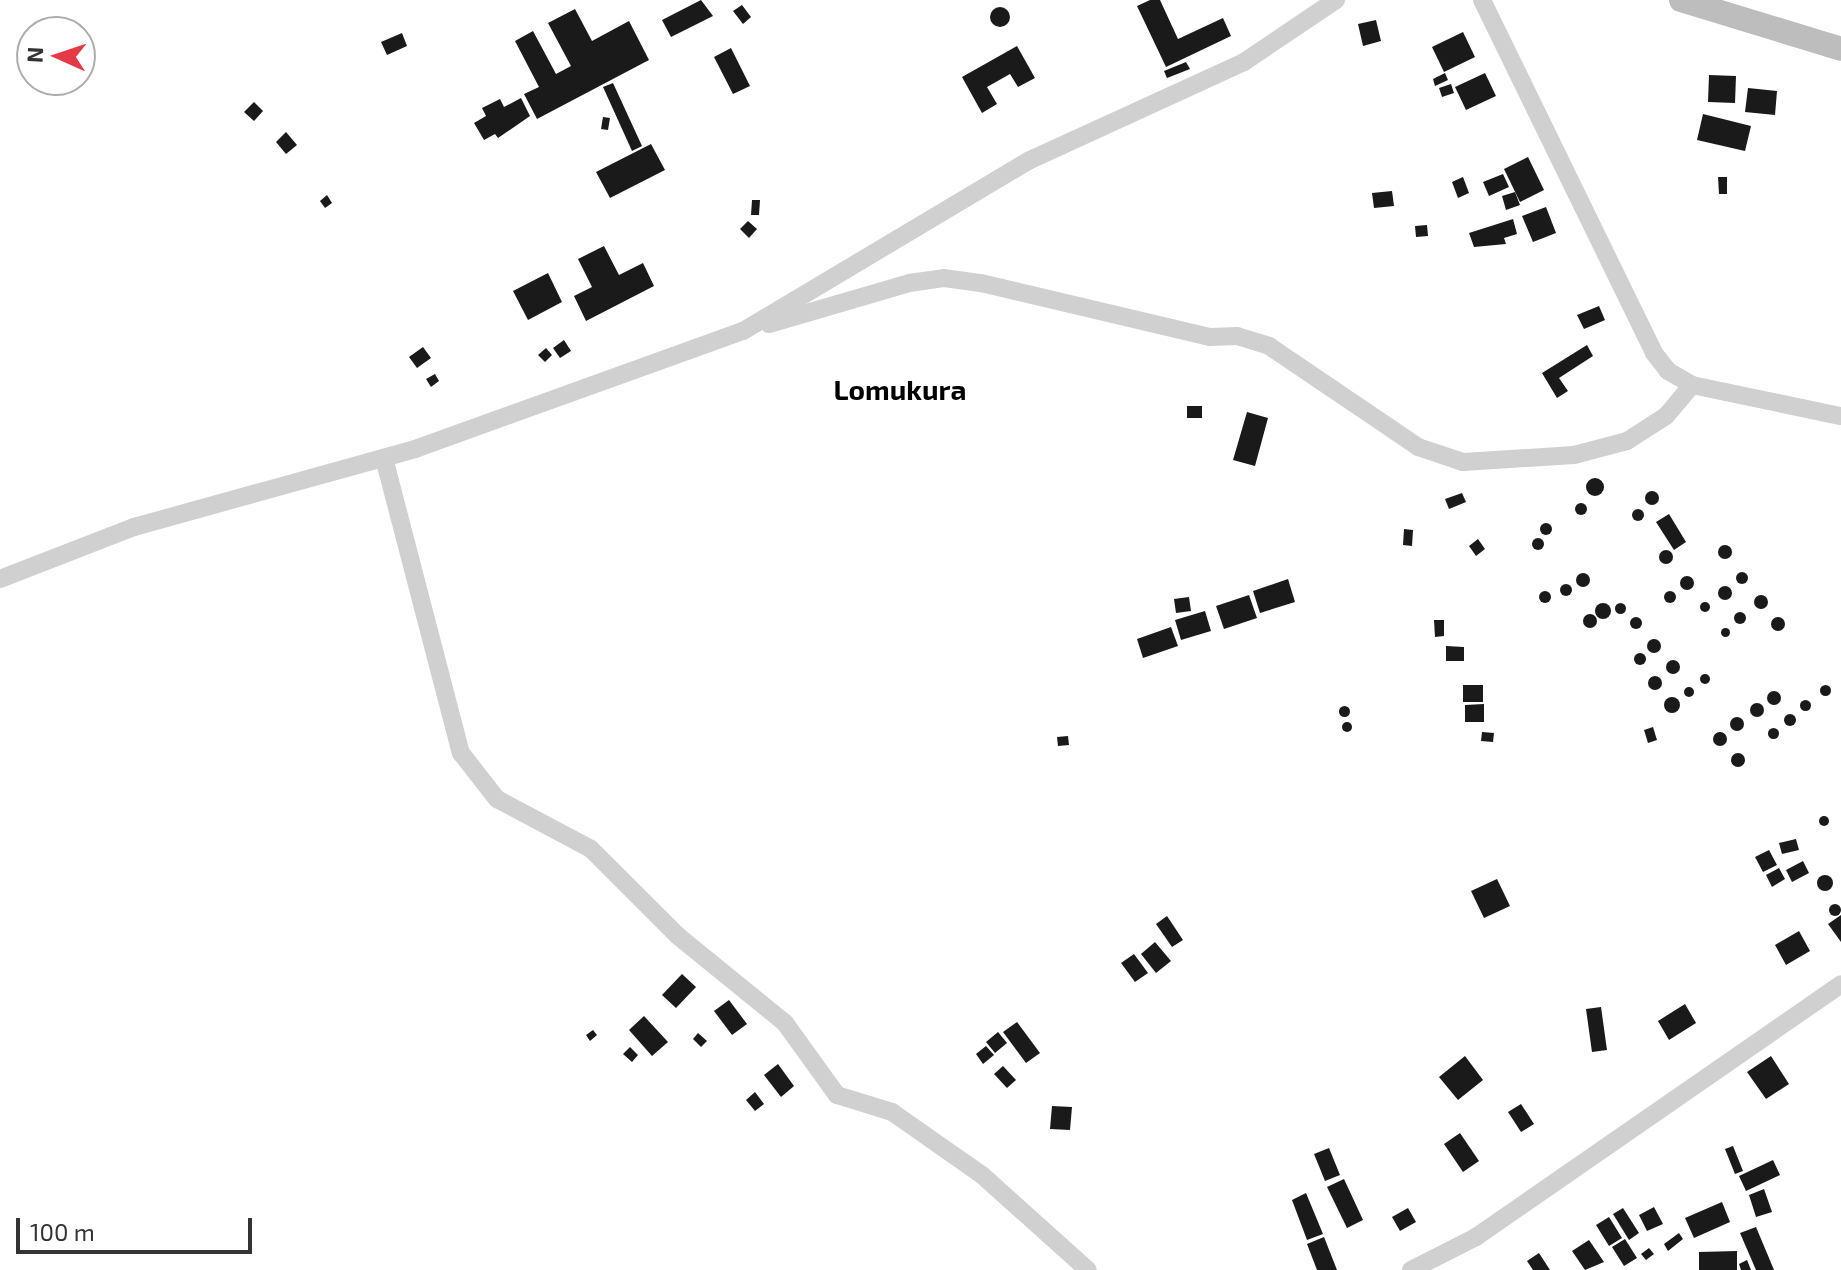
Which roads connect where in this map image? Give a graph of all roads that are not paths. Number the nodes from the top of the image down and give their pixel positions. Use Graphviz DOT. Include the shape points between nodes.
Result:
graph roads {
  1 [pos="1336,0"];
  2 [pos="1482,0"];
  3 [pos="1681,0"];
  4 [pos="1841,49"];
  5 [pos="743,331"];
  6 [pos="1692,385"];
  7 [pos="1841,416"];
  8 [pos="384,458"];
  9 [pos="0,579"];
  10 [pos="1841,984"];
  11 [pos="1088,1270"];
  12 [pos="1411,1270"];
  1 -- 5 [label="street" via="1244,62 1028,161"];
  2 -- 6 [label="street" via="1654,353 1668,371"];
  3 -- 4 [label="street"];
  5 -- 6 [label="street" via="909,283 944,278 981,283 1269,346 1418,447 1463,462 1574,455 1627,441 1666,416"];
  5 -- 8 [label="street"];
  6 -- 7 [label="street"];
  8 -- 9 [label="street" via="134,527"];
  8 -- 11 [label="street" via="461,753 497,799 591,849 678,936 785,1023 837,1095 892,1112 982,1175"];
  10 -- 12 [label="street" via="1476,1237"];
}
